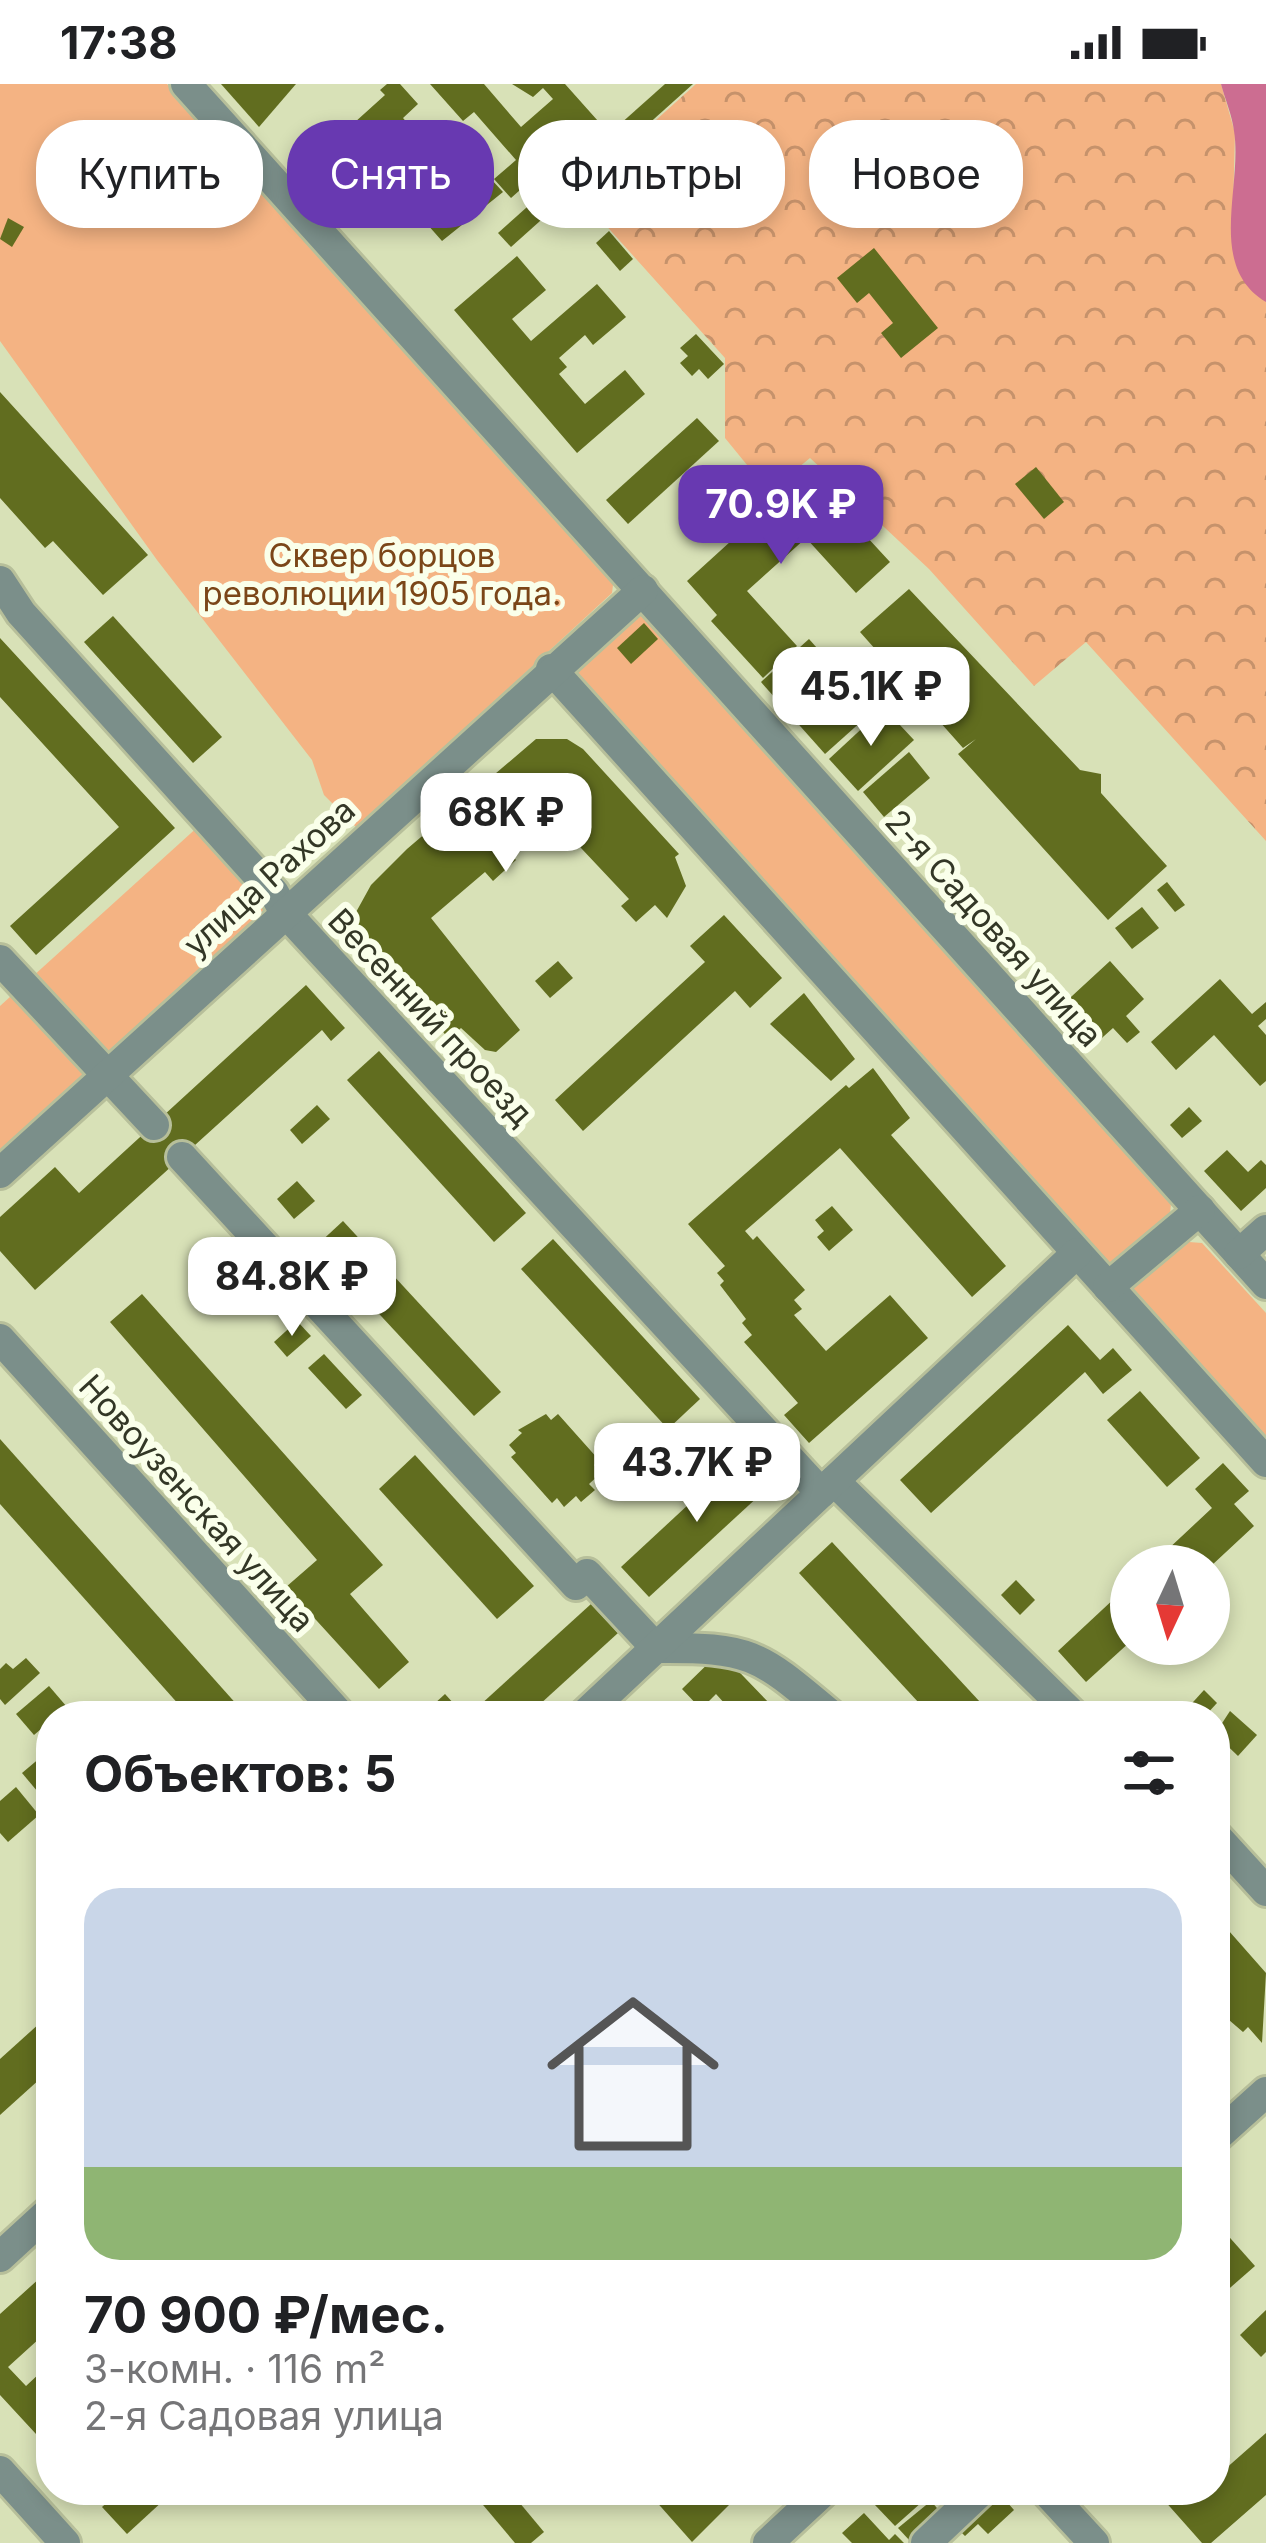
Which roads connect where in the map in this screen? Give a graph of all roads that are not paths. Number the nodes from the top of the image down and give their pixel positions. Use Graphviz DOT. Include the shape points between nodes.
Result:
graph roads {
  1 [pos="186,84"];
  2 [pos="0,580"];
  3 [pos="644,590"];
  4 [pos="551,670"];
  5 [pos="284,911"];
  6 [pos="0,960"];
  7 [pos="106,1076"];
  8 [pos="154,1125"];
  9 [pos="182,1156"];
  10 [pos="0,1173"];
  11 [pos="1200,1210"];
  12 [pos="1266,1230"];
  13 [pos="1077,1253"];
  14 [pos="1239,1254"];
  15 [pos="1266,1284"];
  16 [pos="1108,1287"];
  17 [pos="0,1339"];
  18 [pos="1266,1462"];
  19 [pos="828,1487"];
  20 [pos="656,1648"];
  21 [pos="327,1701"];
  22 [pos="599,1701"];
  23 [pos="814,1701"];
  24 [pos="1058,1701"];
  25 [pos="1230,1851"];
  26 [pos="1266,1891"];
  27 [pos="1266,2092"];
  28 [pos="1230,2124"];
  29 [pos="36,2224"];
  30 [pos="0,2257"];
  31 [pos="0,2471"];
  32 [pos="809,2505"];
  33 [pos="966,2505"];
  34 [pos="1059,2505"];
  35 [pos="65,2543"];
  36 [pos="767,2543"];
  37 [pos="926,2543"];
  38 [pos="1094,2543"];
  1 -- 3 [label="street, 2-я Садовая улица"];
  2 -- 5 [label="street, Весенний проезд"];
  3 -- 4 [label="street, улица Рахова"];
  3 -- 11 [label="street, 2-я Садовая улица"];
  4 -- 5 [label="street, улица Рахова"];
  4 -- 13 [label="street"];
  5 -- 7 [label="street, улица Рахова"];
  5 -- 19 [label="street, Весенний проезд"];
  6 -- 7 [label="street"];
  7 -- 8 [label="street"];
  7 -- 10 [label="street, улица Рахова"];
  9 -- 20 [label="street" via="576,1585 587,1574"];
  11 -- 14 [label="street, 2-я Садовая улица"];
  11 -- 16 [label="street"];
  12 -- 14 [label="street"];
  13 -- 16 [label="street"];
  13 -- 19 [label="street"];
  14 -- 15 [label="street, 2-я Садовая улица"];
  16 -- 18 [label="street"];
  17 -- 21 [label="street, Новоузенская улица"];
  19 -- 20 [label="street"];
  19 -- 24 [label="street, Весенний проезд"];
  20 -- 22 [label="street"];
  20 -- 23 [label="street" via="726,1647 770,1665"];
  25 -- 26 [label="street"];
  27 -- 28 [label="street"];
  29 -- 30 [label="street"];
  31 -- 35 [label="street"];
  32 -- 36 [label="street"];
  33 -- 37 [label="street"];
  34 -- 38 [label="street"];
}
